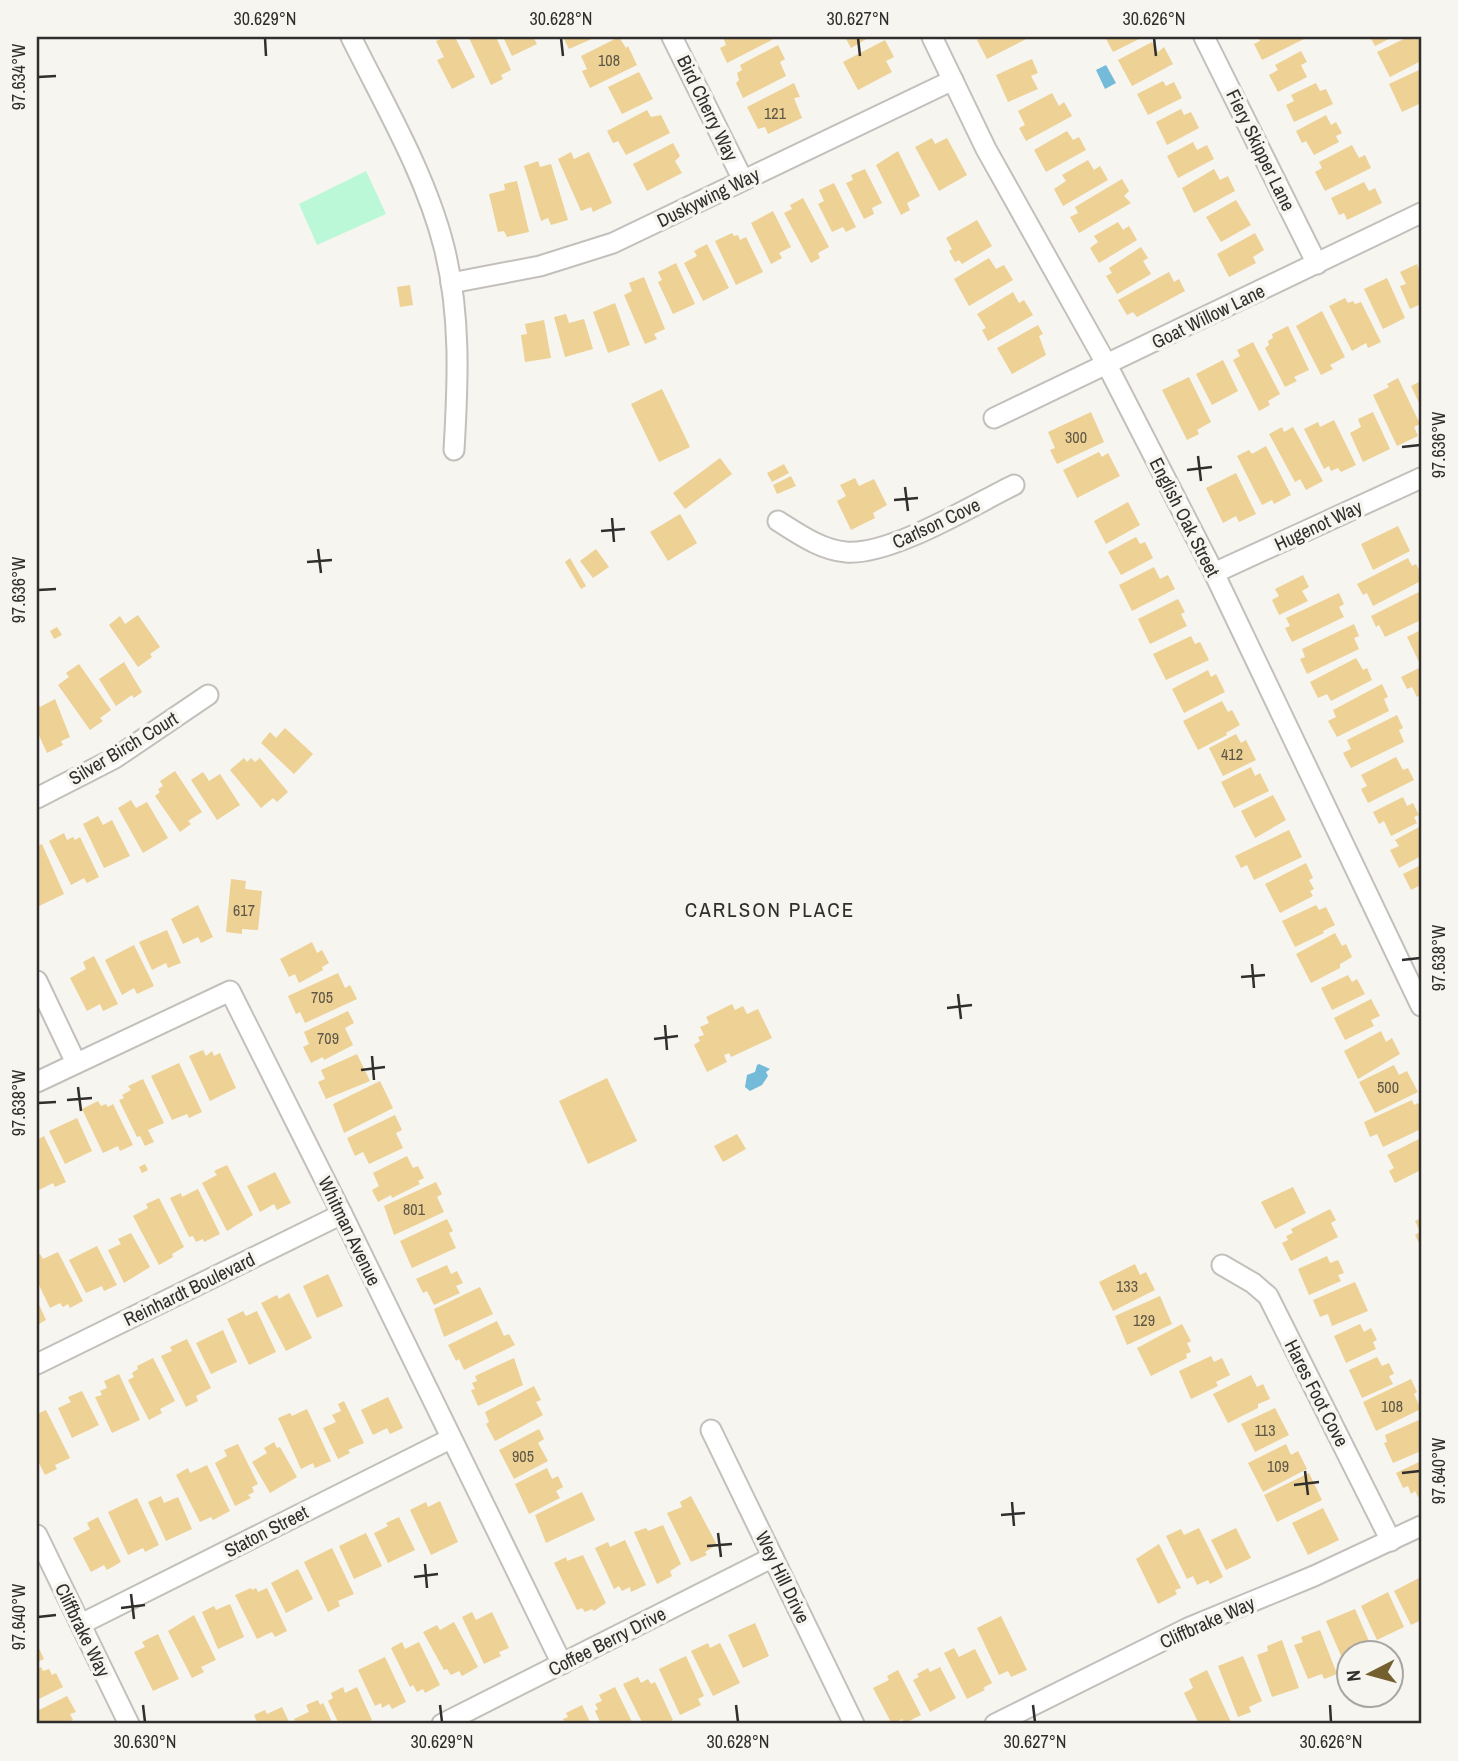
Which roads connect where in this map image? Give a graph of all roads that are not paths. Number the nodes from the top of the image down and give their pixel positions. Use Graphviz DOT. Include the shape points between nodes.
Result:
graph roads {
  1 [pos="351,37"];
  2 [pos="672,37"];
  3 [pos="932,37"];
  4 [pos="1204,37"];
  5 [pos="953,79"];
  6 [pos="743,180"];
  7 [pos="1421,213"];
  8 [pos="1317,264"];
  9 [pos="451,283"];
  10 [pos="1107,365"];
  11 [pos="994,418"];
  12 [pos="454,450"];
  13 [pos="1421,478"];
  14 [pos="1014,485"];
  15 [pos="778,521"];
  16 [pos="1214,573"];
  17 [pos="208,695"];
  18 [pos="37,797"];
  19 [pos="37,981"];
  20 [pos="1420,1003"];
  21 [pos="76,1063"];
  22 [pos="37,1082"];
  23 [pos="342,1214"];
  24 [pos="1222,1265"];
  25 [pos="37,1364"];
  26 [pos="711,1430"];
  27 [pos="450,1439"];
  28 [pos="1421,1526"];
  29 [pos="37,1535"];
  30 [pos="1391,1541"];
  31 [pos="773,1557"];
  32 [pos="81,1624"];
  33 [pos="562,1664"];
  34 [pos="130,1724"];
  35 [pos="442,1724"];
  36 [pos="854,1724"];
  37 [pos="995,1724"];
  1 -- 9 [label="street" via="427,193"];
  2 -- 6 [label="street, Bird Cherry Way"];
  3 -- 5 [label="street, English Oak Street"];
  4 -- 8 [label="street, Fiery Skipper Lane"];
  5 -- 6 [label="street, Duskywing Way"];
  5 -- 10 [label="street, English Oak Street" via="986,149"];
  6 -- 9 [label="street, Duskywing Way" via="613,243 540,266"];
  7 -- 8 [label="street, Goat Willow Lane"];
  8 -- 10 [label="street, Goat Willow Lane"];
  9 -- 12 [label="street" via="458,350"];
  10 -- 11 [label="street, Goat Willow Lane"];
  10 -- 16 [label="street, English Oak Street"];
  13 -- 16 [label="street, Hugenot Way"];
  14 -- 15 [label="street, Carlson Cove" via="876,550 826,548"];
  16 -- 20 [label="street, English Oak Street"];
  17 -- 18 [label="street, Silver Birch Court" via="115,758"];
  19 -- 21 [label="street"];
  21 -- 22 [label="street, Whitman Avenue"];
  21 -- 23 [label="street, Whitman Avenue" via="230,991"];
  23 -- 25 [label="street, Reinhardt Boulevard"];
  23 -- 27 [label="street, Whitman Avenue"];
  24 -- 30 [label="street, Hares Foot Cove" via="1268,1296"];
  26 -- 31 [label="street, Wey Hill Drive"];
  27 -- 32 [label="street, Staton Street"];
  27 -- 33 [label="street, Whitman Avenue"];
  28 -- 30 [label="street, Cliffbrake Way"];
  29 -- 32 [label="street, Cliffbrake Way"];
  30 -- 37 [label="street, Cliffbrake Way" via="1188,1628"];
  31 -- 33 [label="street, Coffee Berry Drive"];
  31 -- 36 [label="street, Wey Hill Drive"];
  32 -- 34 [label="street, Cliffbrake Way"];
  33 -- 35 [label="street, Coffee Berry Drive"];
}
